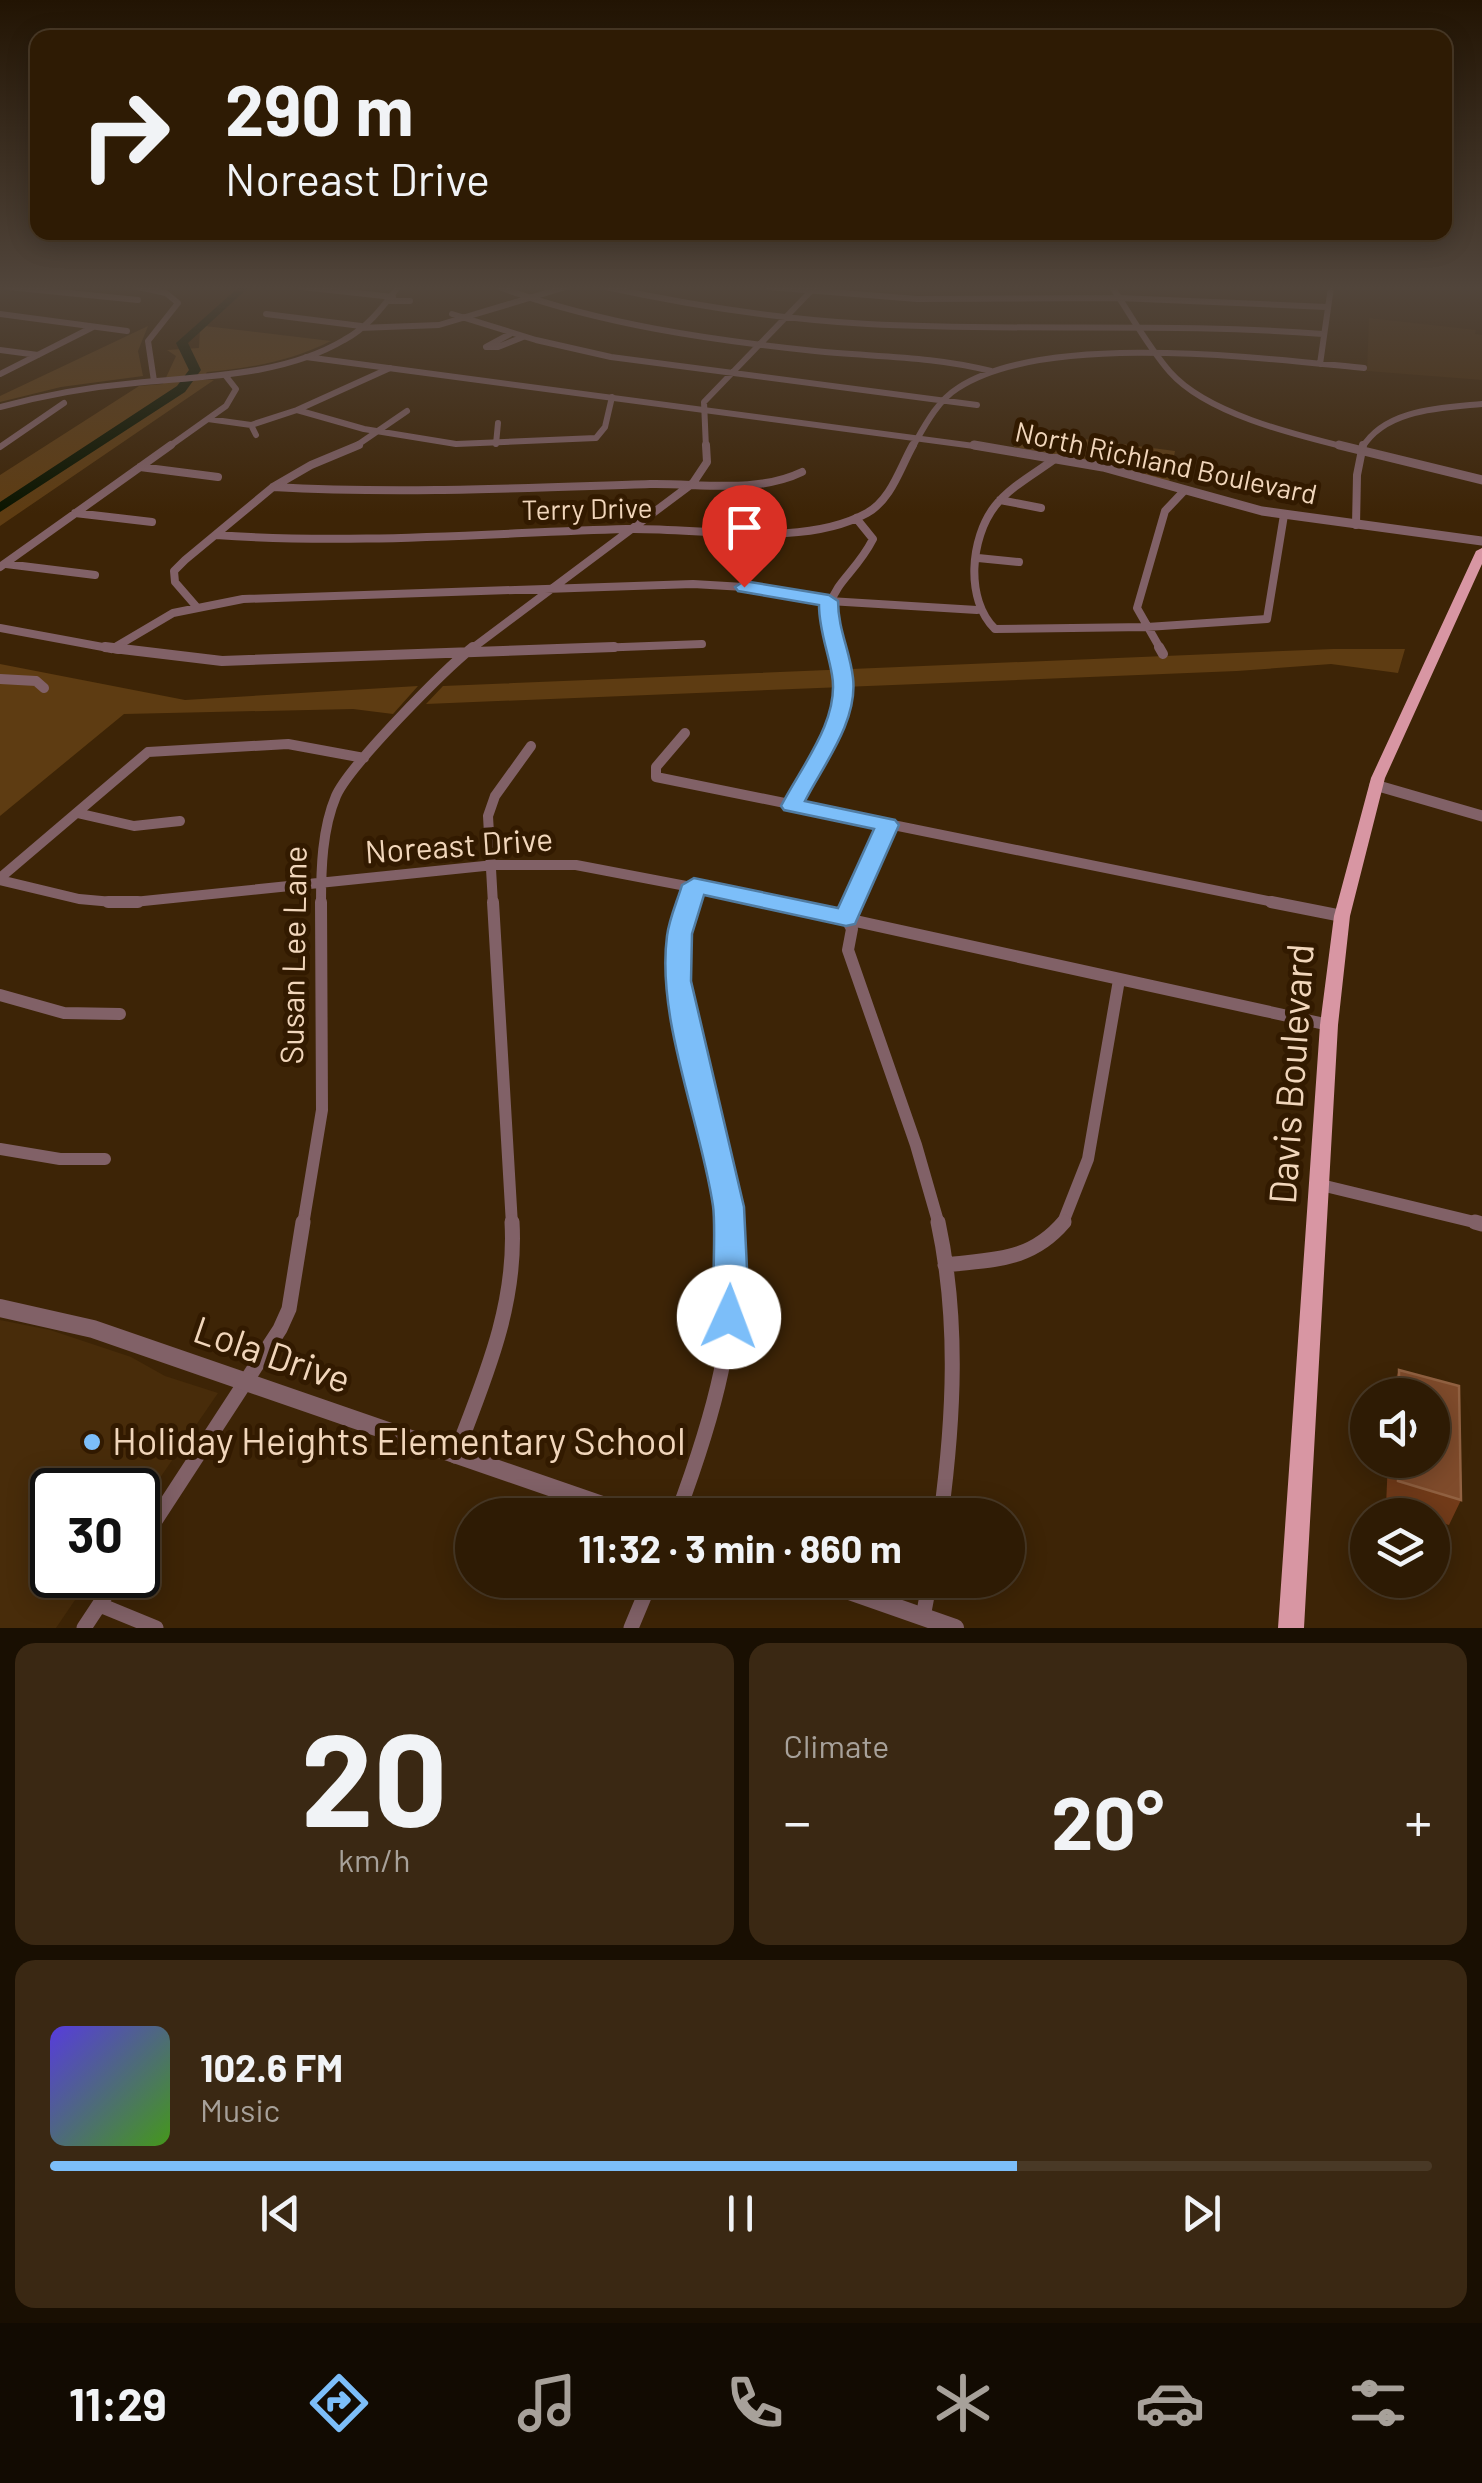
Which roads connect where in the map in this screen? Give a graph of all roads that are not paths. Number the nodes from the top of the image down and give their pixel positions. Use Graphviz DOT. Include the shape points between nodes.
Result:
graph roads {
  1 [pos="151,363"];
  2 [pos="279,363"];
  3 [pos="352,363"];
  4 [pos="650,363"];
  5 [pos="740,363"];
  6 [pos="961,363"];
  7 [pos="1050,363"];
  8 [pos="1163,363"];
  9 [pos="1311,363"];
  10 [pos="1320,364"];
  11 [pos="390,368"];
  12 [pos="1364,368"];
  13 [pos="991,371"];
  14 [pos="225,375"];
  15 [pos="729,375"];
  16 [pos="154,381"];
  17 [pos="612,398"];
  18 [pos="944,401"];
  19 [pos="64,403"];
  20 [pos="1482,404"];
  21 [pos="977,405"];
  22 [pos="0,407"];
  23 [pos="702,409"];
  24 [pos="297,410"];
  25 [pos="406,410"];
  26 [pos="208,418"];
  27 [pos="498,424"];
  28 [pos="251,426"];
  29 [pos="381,432"];
  30 [pos="0,434"];
  31 [pos="256,434"];
  32 [pos="16,435"];
  33 [pos="919,439"];
  34 [pos="496,444"];
  35 [pos="0,446"];
  36 [pos="1361,451"];
  37 [pos="1056,458"];
  38 [pos="139,467"];
  39 [pos="802,472"];
  40 [pos="218,477"];
  41 [pos="1482,480"];
  42 [pos="693,482"];
  43 [pos="273,487"];
  44 [pos="1183,492"];
  45 [pos="1000,500"];
  46 [pos="1041,508"];
  47 [pos="74,513"];
  48 [pos="1284,515"];
  49 [pos="856,518"];
  50 [pos="152,522"];
  51 [pos="1356,524"];
  52 [pos="634,529"];
  53 [pos="216,535"];
  54 [pos="1482,541"];
  55 [pos="1482,552"];
  56 [pos="978,558"];
  57 [pos="1019,562"];
  58 [pos="2,565"];
  59 [pos="1477,571"];
  60 [pos="95,575"];
  61 [pos="555,587"];
  62 [pos="829,601"];
  63 [pos="195,604"];
  64 [pos="977,610"];
  65 [pos="1146,627"];
  66 [pos="0,628"];
  67 [pos="702,644"];
  68 [pos="112,649"];
  69 [pos="468,652"];
  70 [pos="1163,654"];
  71 [pos="0,679"];
  72 [pos="44,688"];
  73 [pos="686,733"];
  74 [pos="531,746"];
  75 [pos="364,758"];
  76 [pos="1375,785"];
  77 [pos="792,806"];
  78 [pos="77,813"];
  79 [pos="1482,816"];
  80 [pos="180,821"];
  81 [pos="887,825"];
  82 [pos="494,865"];
  83 [pos="0,879"];
  84 [pos="321,884"];
  85 [pos="694,885"];
  86 [pos="1342,916"];
  87 [pos="846,918"];
  88 [pos="1119,980"];
  89 [pos="0,995"];
  90 [pos="120,1014"];
  91 [pos="1329,1026"];
  92 [pos="0,1149"];
  93 [pos="106,1159"];
  94 [pos="1321,1185"];
  95 [pos="1482,1224"];
  96 [pos="945,1264"];
  97 [pos="0,1308"];
  98 [pos="246,1383"];
  99 [pos="455,1456"];
  100 [pos="580,1498"];
  101 [pos="683,1498"];
  102 [pos="944,1498"];
  103 [pos="160,1514"];
  104 [pos="105,1598"];
  105 [pos="644,1598"];
  106 [pos="870,1598"];
  107 [pos="927,1598"];
  108 [pos="100,1605"];
  109 [pos="924,1617"];
  110 [pos="84,1628"];
  111 [pos="156,1628"];
  112 [pos="632,1628"];
  113 [pos="956,1628"];
  114 [pos="1292,1628"];
  1 -- 16 [label="street"];
  2 -- 14 [label="street"];
  3 -- 11 [label="street, North Richland Boulevard"];
  4 -- 15 [label="street"];
  5 -- 15 [label="street"];
  6 -- 13 [label="street"];
  7 -- 13 [label="street"];
  8 -- 36 [label="street" via="1190,390 1238,415"];
  9 -- 10 [label="street"];
  10 -- 12 [label="street"];
  11 -- 17 [label="street, North Richland Boulevard"];
  11 -- 24 [label="street"];
  13 -- 18 [label="street" via="956,387"];
  14 -- 16 [label="street"];
  14 -- 26 [label="street" via="235,394"];
  15 -- 18 [label="street"];
  15 -- 23 [label="street"];
  16 -- 22 [label="street"];
  17 -- 23 [label="street, North Richland Boulevard"];
  17 -- 34 [label="street" via="596,438"];
  18 -- 21 [label="street"];
  18 -- 33 [label="street"];
  19 -- 32 [label="street"];
  20 -- 36 [label="street" via="1396,420 1374,430"];
  23 -- 33 [label="street, North Richland Boulevard"];
  23 -- 42 [label="street" via="707,462"];
  24 -- 28 [label="street"];
  24 -- 29 [label="street"];
  25 -- 29 [label="street"];
  26 -- 28 [label="street"];
  26 -- 38 [label="street"];
  27 -- 34 [label="street"];
  28 -- 31 [label="street"];
  29 -- 34 [label="street"];
  29 -- 43 [label="street"];
  30 -- 32 [label="street"];
  32 -- 35 [label="street"];
  33 -- 37 [label="street, North Richland Boulevard"];
  33 -- 49 [label="street" via="889,497"];
  36 -- 41 [label="street"];
  36 -- 51 [label="street"];
  37 -- 44 [label="street, North Richland Boulevard"];
  37 -- 45 [label="street"];
  38 -- 40 [label="street"];
  38 -- 47 [label="street"];
  39 -- 42 [label="street" via="768,482"];
  42 -- 43 [label="street" via="366,492"];
  42 -- 52 [label="street, Susan Lee Lane"];
  43 -- 53 [label="street"];
  44 -- 48 [label="street, North Richland Boulevard"];
  44 -- 65 [label="street" via="1165,511 1143,582 1137,608"];
  45 -- 46 [label="street"];
  45 -- 56 [label="street" via="985,523"];
  47 -- 50 [label="street"];
  47 -- 58 [label="street"];
  48 -- 51 [label="street, North Richland Boulevard"];
  48 -- 65 [label="street" via="1267,619"];
  49 -- 52 [label="street, Terry Drive" via="777,530"];
  49 -- 62 [label="street" via="872,533 871,545"];
  51 -- 54 [label="street, North Richland Boulevard"];
  52 -- 53 [label="street, Terry Drive" via="292,540"];
  52 -- 61 [label="street, Susan Lee Lane"];
  53 -- 63 [label="street" via="174,572"];
  55 -- 59 [label="main road, Davis Boulevard"];
  56 -- 57 [label="street"];
  56 -- 64 [label="street"];
  58 -- 60 [label="street"];
  59 -- 76 [label="main road, Davis Boulevard"];
  61 -- 62 [label="street" via="723,585"];
  61 -- 63 [label="street"];
  61 -- 69 [label="street, Susan Lee Lane"];
  62 -- 64 [label="street"];
  62 -- 77 [label="street" via="842,710"];
  63 -- 68 [label="street" via="157,618"];
  64 -- 65 [label="street" via="995,629"];
  65 -- 70 [label="street"];
  66 -- 68 [label="street"];
  67 -- 69 [label="street"];
  68 -- 69 [label="street" via="222,662"];
  69 -- 75 [label="street, Susan Lee Lane"];
  71 -- 72 [label="street" via="36,681"];
  73 -- 77 [label="street" via="656,766 656,778"];
  74 -- 82 [label="street" via="490,807"];
  75 -- 78 [label="street" via="288,744 154,750"];
  75 -- 84 [label="street, Susan Lee Lane" via="330,811"];
  76 -- 79 [label="street"];
  76 -- 86 [label="main road, Davis Boulevard"];
  77 -- 81 [label="street"];
  78 -- 80 [label="street" via="134,826"];
  78 -- 83 [label="street"];
  81 -- 86 [label="street"];
  81 -- 87 [label="street"];
  82 -- 84 [label="street, Noreast Drive"];
  82 -- 85 [label="street, Noreast Drive" via="576,866"];
  82 -- 99 [label="street" via="513,1268 489,1376"];
  83 -- 84 [label="street, Noreast Drive" via="124,903"];
  84 -- 98 [label="street, Susan Lee Lane" via="322,1110 289,1309"];
  85 -- 87 [label="street, Noreast Drive"];
  85 -- 101 [label="street" via="680,934 678,981 728,1207 732,1289 723,1373"];
  86 -- 91 [label="main road, Davis Boulevard"];
  87 -- 88 [label="street, Noreast Drive"];
  87 -- 96 [label="street" via="862,999 937,1213"];
  88 -- 91 [label="street, Noreast Drive"];
  88 -- 96 [label="street" via="1084,1181 1062,1229 1026,1253"];
  89 -- 90 [label="street" via="64,1014"];
  91 -- 94 [label="main road, Davis Boulevard"];
  92 -- 93 [label="street"];
  94 -- 95 [label="street"];
  94 -- 114 [label="main road, Davis Boulevard"];
  96 -- 102 [label="street" via="951,1446"];
  97 -- 98 [label="street, Lola Drive" via="93,1330"];
  98 -- 99 [label="street, Lola Drive"];
  98 -- 103 [label="street, Susan Lee Lane"];
  99 -- 100 [label="street, Lola Drive"];
  104 -- 108 [label="street"];
  105 -- 112 [label="street"];
  106 -- 109 [label="street"];
  107 -- 109 [label="street"];
  108 -- 110 [label="street"];
  108 -- 111 [label="street"];
  109 -- 113 [label="street"];
}
